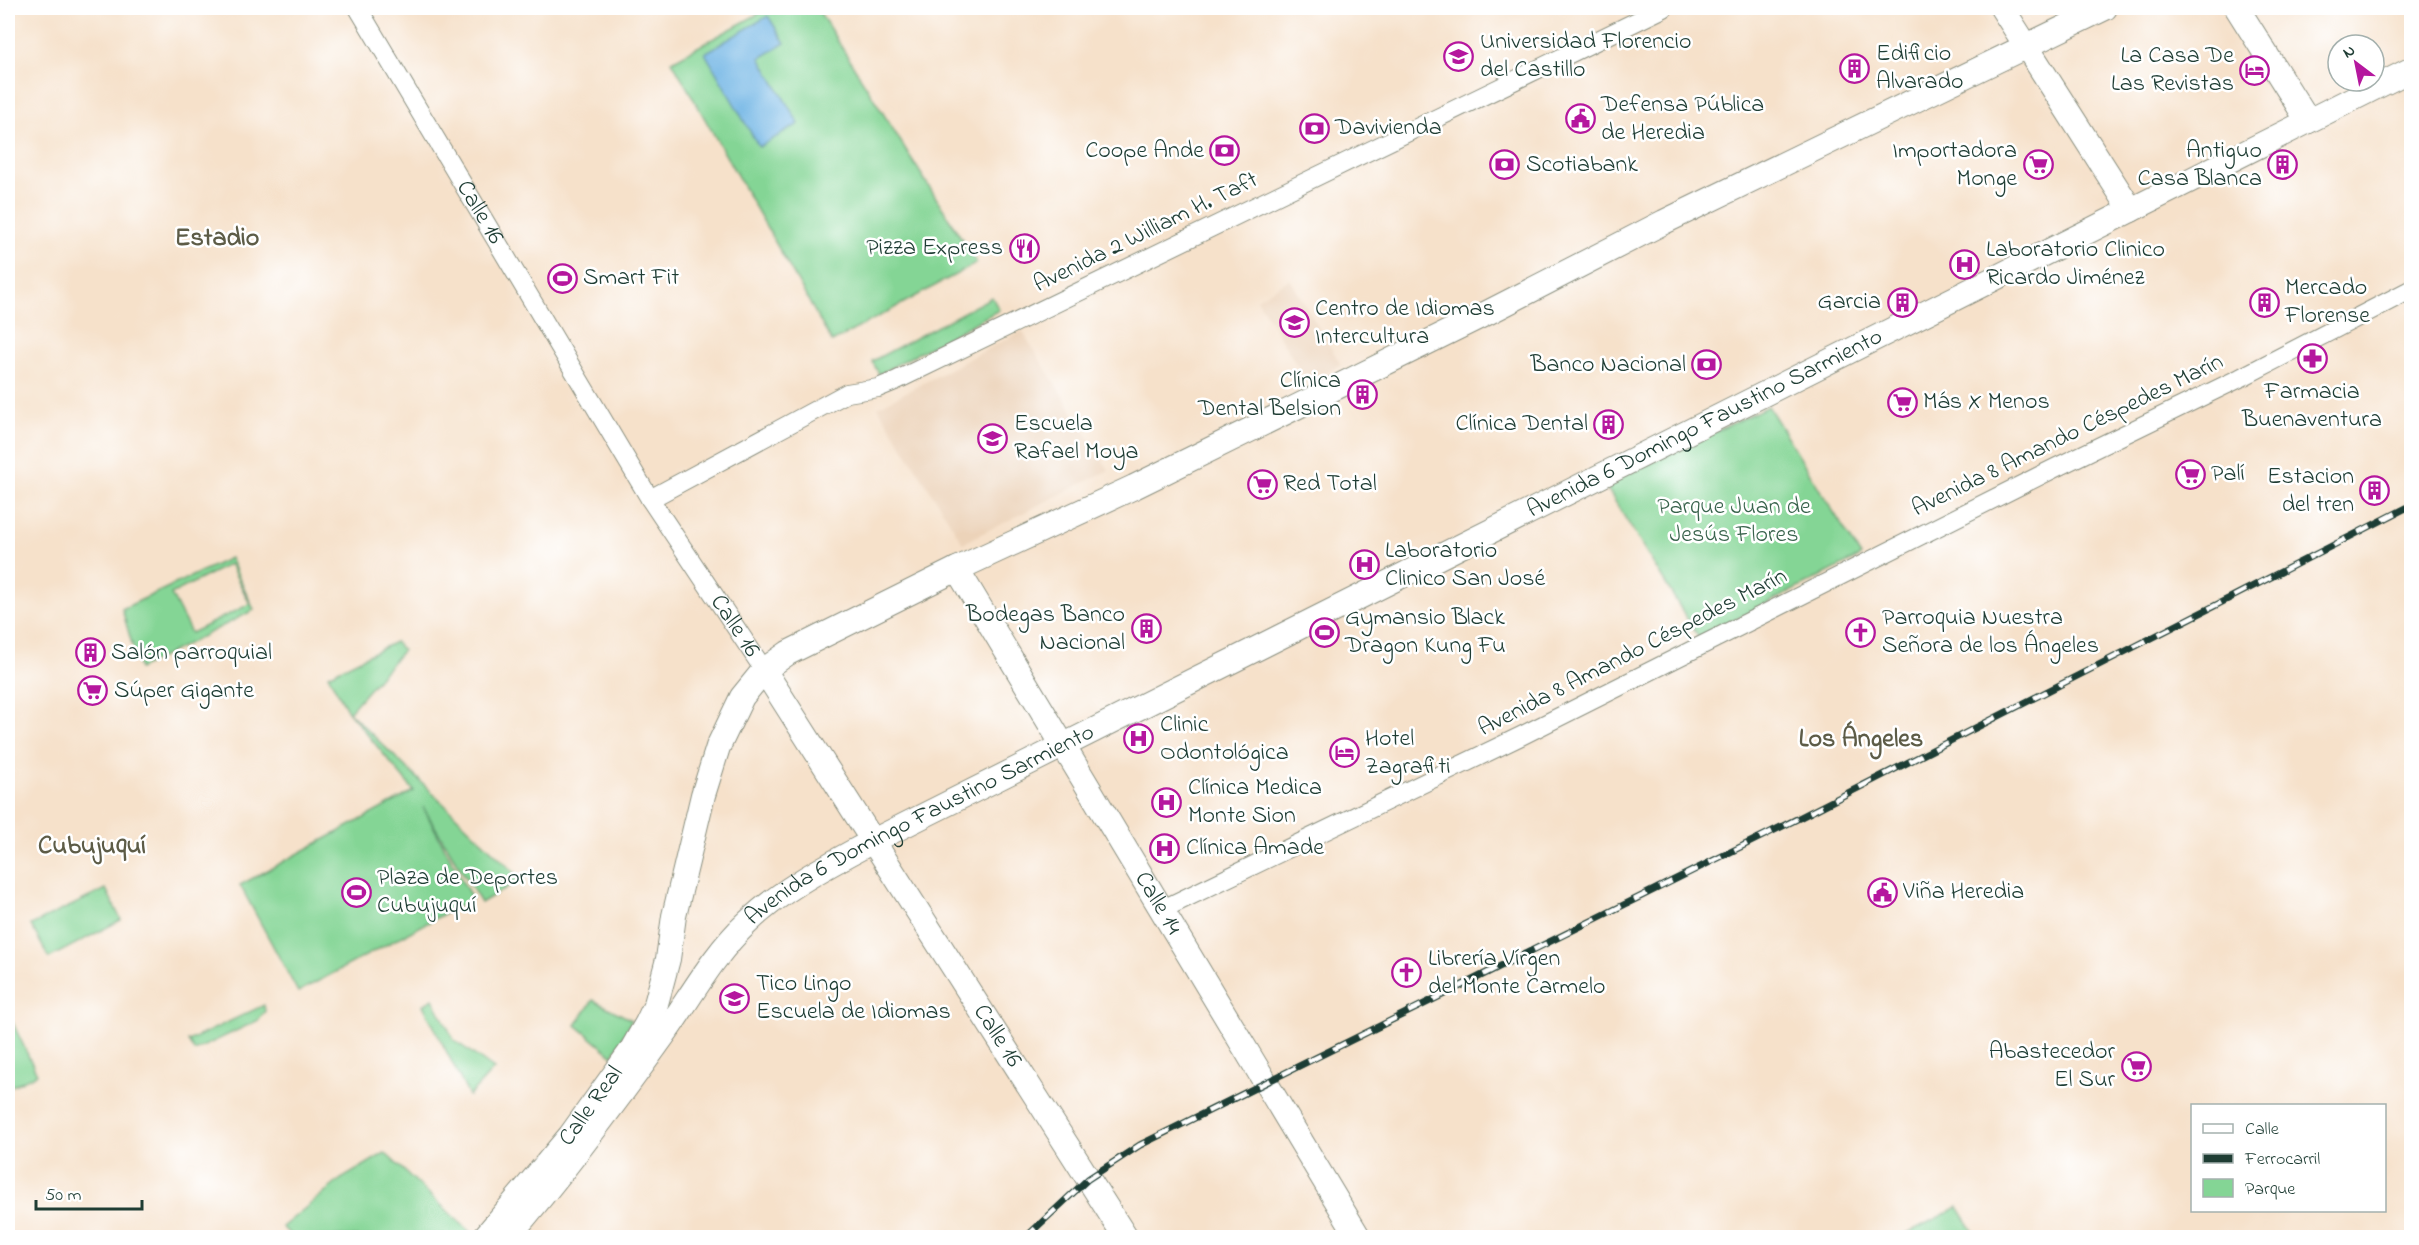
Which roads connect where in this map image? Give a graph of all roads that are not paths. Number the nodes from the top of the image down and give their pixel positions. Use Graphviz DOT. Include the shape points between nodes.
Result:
graph roads {
  1 [pos="358,8"];
  2 [pos="1664,8"];
  3 [pos="2002,8"];
  4 [pos="2104,8"];
  5 [pos="2237,8"];
  6 [pos="2026,47"];
  7 [pos="2412,69"];
  8 [pos="2308,121"];
  9 [pos="2132,210"];
  10 [pos="2412,290"];
  11 [pos="650,499"];
  12 [pos="957,568"];
  13 [pos="764,670"];
  14 [pos="1064,745"];
  15 [pos="873,841"];
  16 [pos="1163,909"];
  17 [pos="668,959"];
  18 [pos="702,975"];
  19 [pos="656,1004"];
  20 [pos="679,1014"];
  21 [pos="484,1238"];
  22 [pos="507,1238"];
  23 [pos="1126,1238"];
  24 [pos="1359,1238"];
  1 -- 11 [label="street, Calle 16"];
  2 -- 11 [label="street, Avenida 2 William H. Taft" via="896,381 848,393"];
  3 -- 6 [label="main road"];
  4 -- 6 [label="main road, Calle Real"];
  5 -- 8 [label="main road"];
  6 -- 9 [label="main road"];
  6 -- 12 [label="main road, Calle Real" via="1664,222 1134,487"];
  7 -- 8 [label="main road, Avenida 6 Domingo Faustino Sarmiento"];
  8 -- 9 [label="main road, Avenida 6 Domingo Faustino Sarmiento"];
  9 -- 14 [label="main road, Avenida 6 Domingo Faustino Sarmiento"];
  10 -- 16 [label="street, Avenida 8 Amando Céspedes Marín" via="1521,736"];
  11 -- 13 [label="street, Calle 16"];
  12 -- 13 [label="main road, Calle Real" via="788,653"];
  12 -- 14 [label="main road, Calle 14"];
  13 -- 15 [label="main road, Calle 16"];
  13 -- 17 [label="main road, Calle Real" via="742,697 718,747 679,894"];
  14 -- 15 [label="main road, Avenida 6 Domingo Faustino Sarmiento"];
  14 -- 16 [label="main road, Calle 14"];
  15 -- 18 [label="main road, Avenida 6 Domingo Faustino Sarmiento" via="779,896 748,921"];
  15 -- 23 [label="main road, Calle 16"];
  16 -- 24 [label="main road, Calle 14"];
  17 -- 18 [label="main road" via="684,976"];
  17 -- 19 [label="main road, Calle Real"];
  18 -- 20 [label="main road, Calle Real"];
  19 -- 20 [label="main road" via="671,1004"];
  19 -- 21 [label="main road, Calle Real" via="631,1051 570,1136"];
  20 -- 22 [label="main road, Calle Real" via="588,1140"];
}
